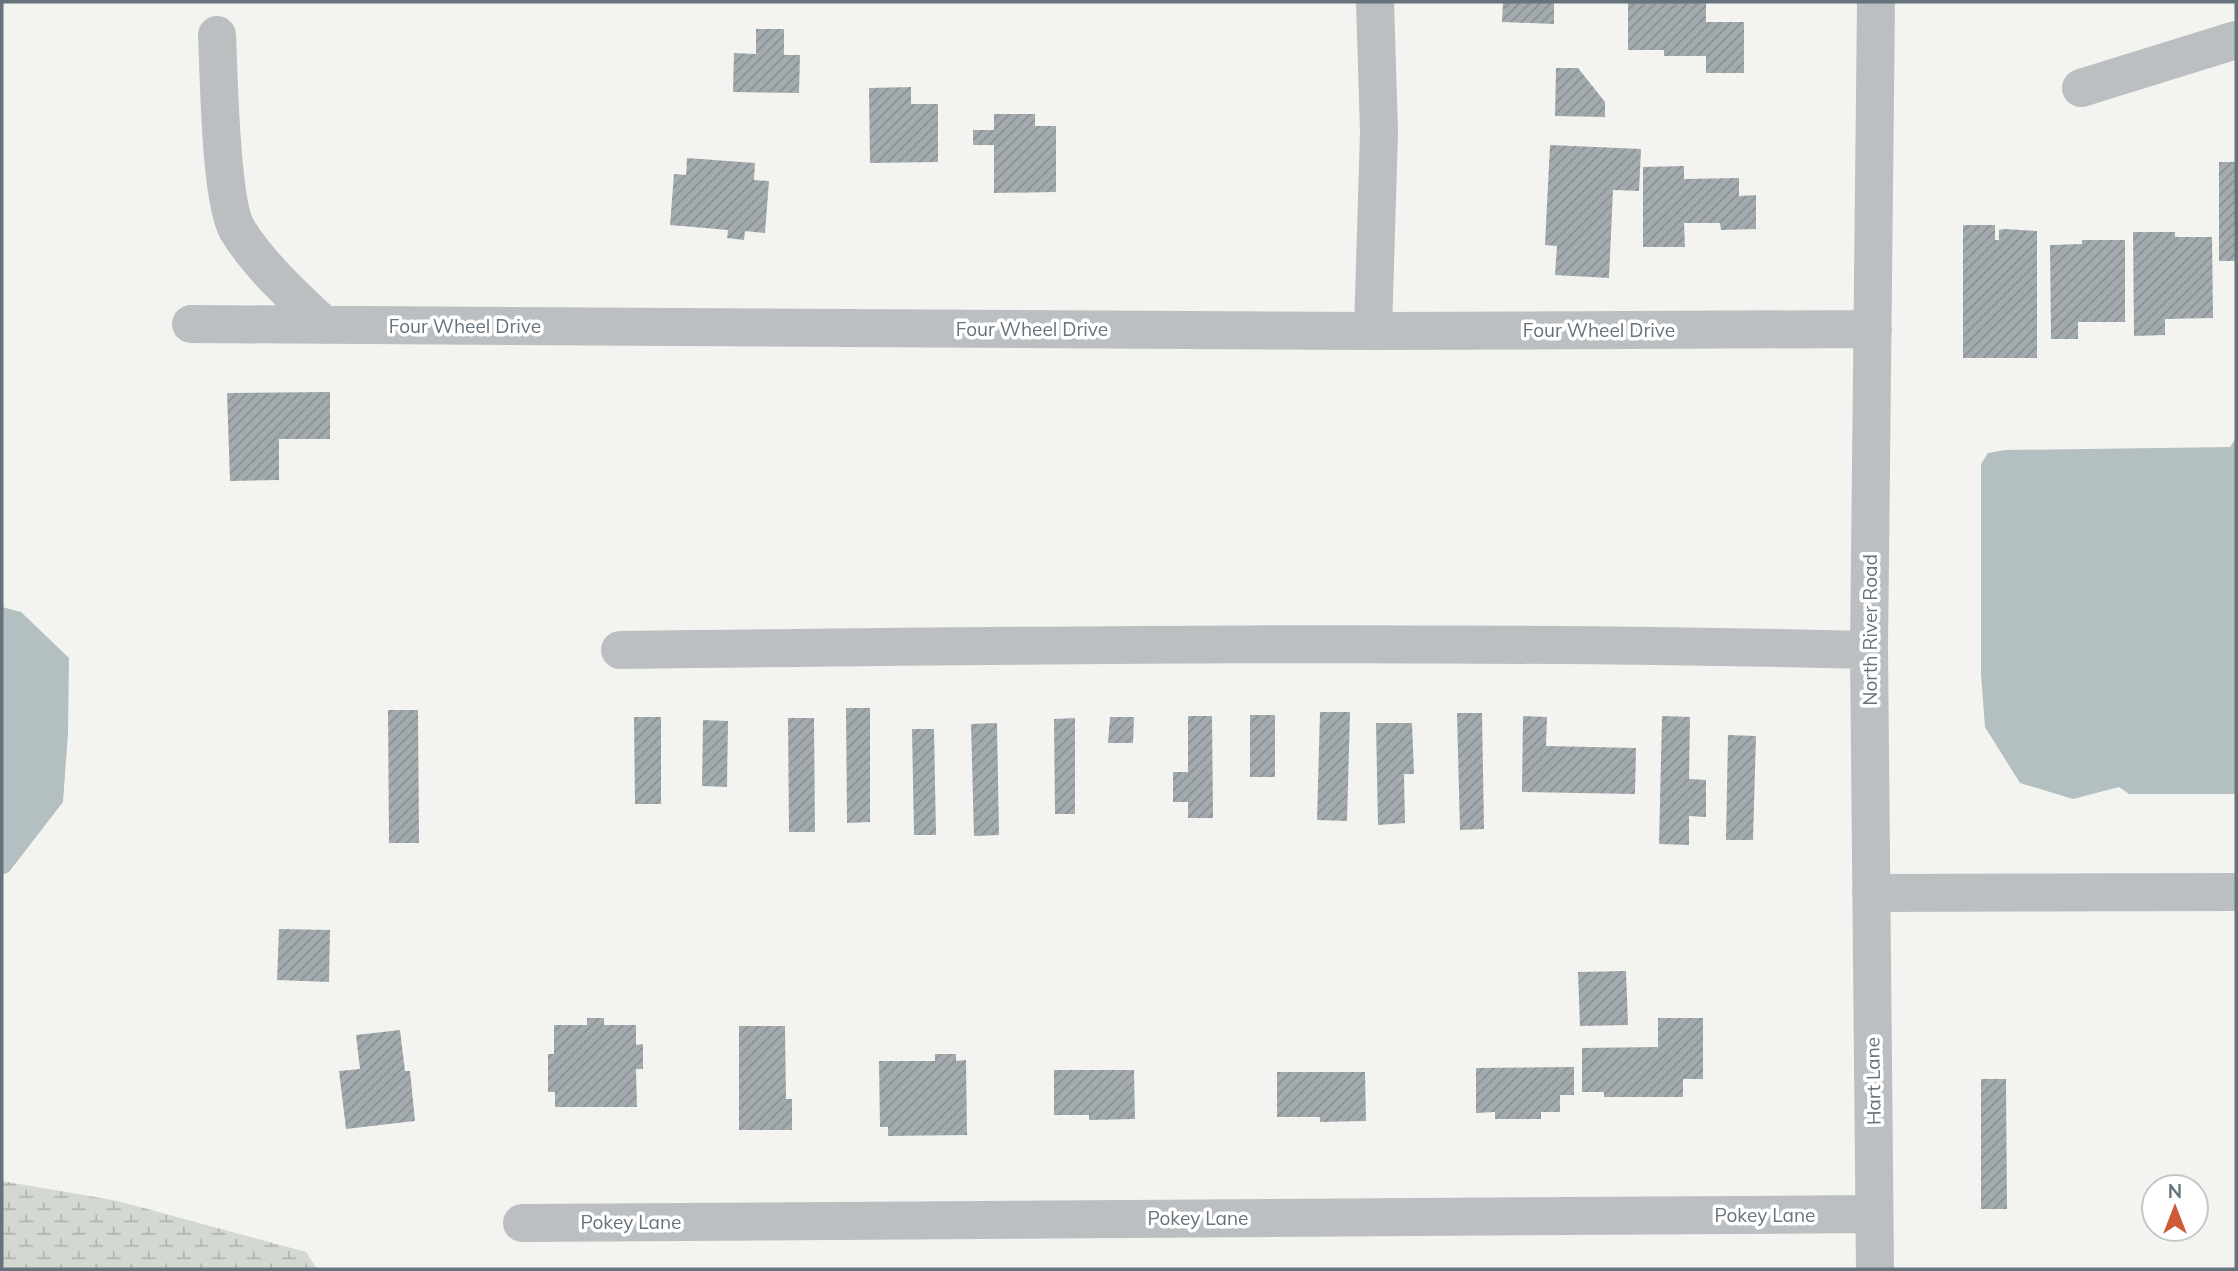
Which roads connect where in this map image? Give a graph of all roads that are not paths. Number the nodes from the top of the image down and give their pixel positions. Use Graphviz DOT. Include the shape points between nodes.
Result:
graph roads {
  1 [pos="1375,2"];
  2 [pos="1876,2"];
  3 [pos="217,35"];
  4 [pos="2236,40"];
  5 [pos="2081,88"];
  6 [pos="191,324"];
  7 [pos="324,325"];
  8 [pos="1873,329"];
  9 [pos="1373,331"];
  10 [pos="620,650"];
  11 [pos="1869,650"];
  12 [pos="2236,892"];
  13 [pos="1871,893"];
  14 [pos="1874,1214"];
  15 [pos="522,1223"];
  16 [pos="1875,1269"];
  1 -- 9 [label="street" via="1379,132"];
  2 -- 8 [label="street, North River Road"];
  3 -- 7 [label="street" via="226,178 236,229 287,291"];
  4 -- 5 [label="street"];
  6 -- 7 [label="street, Four Wheel Drive"];
  7 -- 9 [label="street, Four Wheel Drive"];
  8 -- 9 [label="street, Four Wheel Drive"];
  8 -- 11 [label="street, North River Road"];
  10 -- 11 [label="street" via="1246,644"];
  11 -- 13 [label="street, North River Road"];
  12 -- 13 [label="street"];
  13 -- 14 [label="street, Hart Lane"];
  14 -- 15 [label="street, Pokey Lane"];
  14 -- 16 [label="street, Hart Lane"];
}
